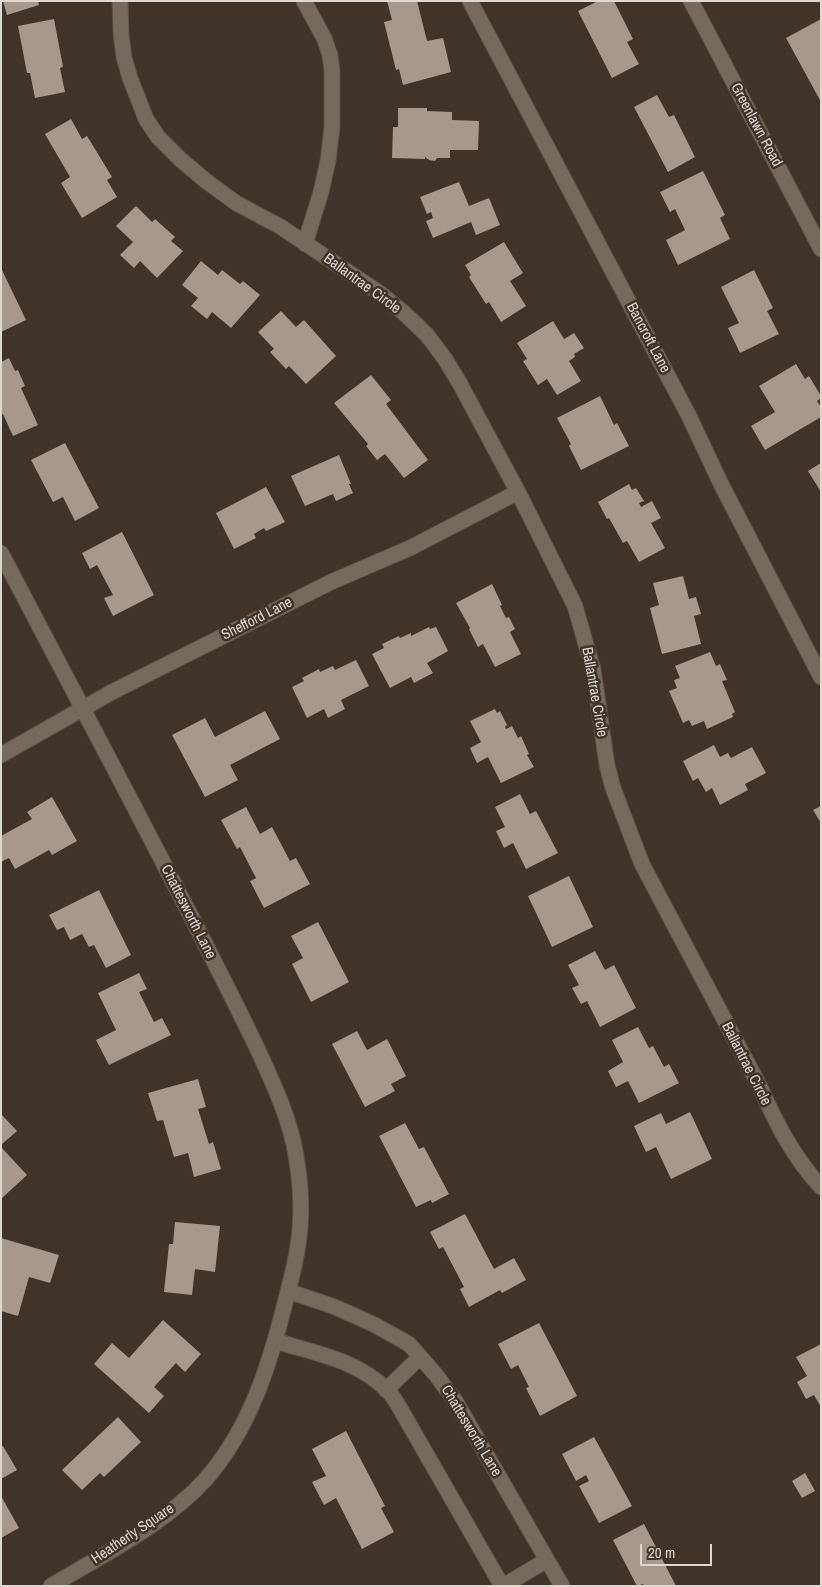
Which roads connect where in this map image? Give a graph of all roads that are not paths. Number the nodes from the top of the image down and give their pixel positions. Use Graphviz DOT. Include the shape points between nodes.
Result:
graph roads {
  1 [pos="120,1"];
  2 [pos="304,1"];
  3 [pos="470,1"];
  4 [pos="691,1"];
  5 [pos="305,244"];
  6 [pos="821,249"];
  7 [pos="518,492"];
  8 [pos="1,553"];
  9 [pos="821,677"];
  10 [pos="83,708"];
  11 [pos="1,755"];
  12 [pos="821,1188"];
  13 [pos="288,1291"];
  14 [pos="276,1341"];
  15 [pos="420,1357"];
  16 [pos="386,1390"];
  17 [pos="547,1560"];
  18 [pos="50,1586"];
  19 [pos="503,1586"];
  20 [pos="562,1586"];
  1 -- 5 [label="street, Ballantrae Circle" via="121,34 130,78 146,119 158,137 180,159 236,203"];
  2 -- 5 [label="street" via="324,38 332,71 328,161"];
  3 -- 9 [label="street, Bancroft Lane" via="689,416"];
  4 -- 6 [label="street, Greenlawn Road"];
  5 -- 7 [label="street, Ballantrae Circle" via="381,294 427,335 460,382"];
  7 -- 10 [label="street, Shefford Lane" via="410,548 331,582"];
  7 -- 12 [label="street, Ballantrae Circle" via="575,606 593,669 607,765 642,864 775,1121"];
  8 -- 10 [label="street, Chattesworth Lane"];
  10 -- 11 [label="street, Shefford Lane"];
  10 -- 13 [label="street, Chattesworth Lane" via="239,1010 281,1099 296,1154 301,1198 297,1256"];
  13 -- 14 [label="street, Chattesworth Lane"];
  13 -- 15 [label="street, Chattesworth Lane" via="375,1325 409,1344"];
  14 -- 16 [label="street" via="345,1362 371,1375"];
  14 -- 18 [label="street, Heatherly Square" via="246,1420 205,1480 148,1527"];
  15 -- 16 [label="street"];
  15 -- 17 [label="street, Chattesworth Lane" via="456,1402"];
  16 -- 19 [label="street"];
  17 -- 19 [label="street"];
  17 -- 20 [label="street, Chattesworth Lane"];
}
